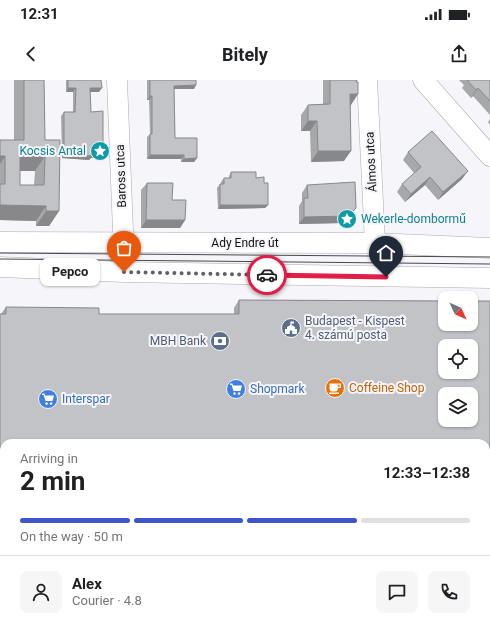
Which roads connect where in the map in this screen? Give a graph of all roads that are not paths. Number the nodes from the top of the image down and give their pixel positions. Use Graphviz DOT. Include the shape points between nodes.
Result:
graph roads {
  1 [pos="117,80"];
  2 [pos="368,80"];
  3 [pos="423,80"];
  4 [pos="490,156"];
  5 [pos="0,242"];
  6 [pos="124,243"];
  7 [pos="375,243"];
  8 [pos="490,248"];
  9 [pos="0,267"];
  10 [pos="124,272"];
  11 [pos="490,278"];
  1 -- 6 [label="street, Baross utca"];
  2 -- 7 [label="street, Álmos utca"];
  3 -- 4 [label="street"];
  5 -- 6 [label="street, Ady Endre út"];
  6 -- 7 [label="street, Ady Endre út"];
  6 -- 10 [label="street, Baross utca"];
  7 -- 8 [label="street, Ady Endre út"];
  9 -- 10 [label="street"];
  10 -- 11 [label="street"];
}
